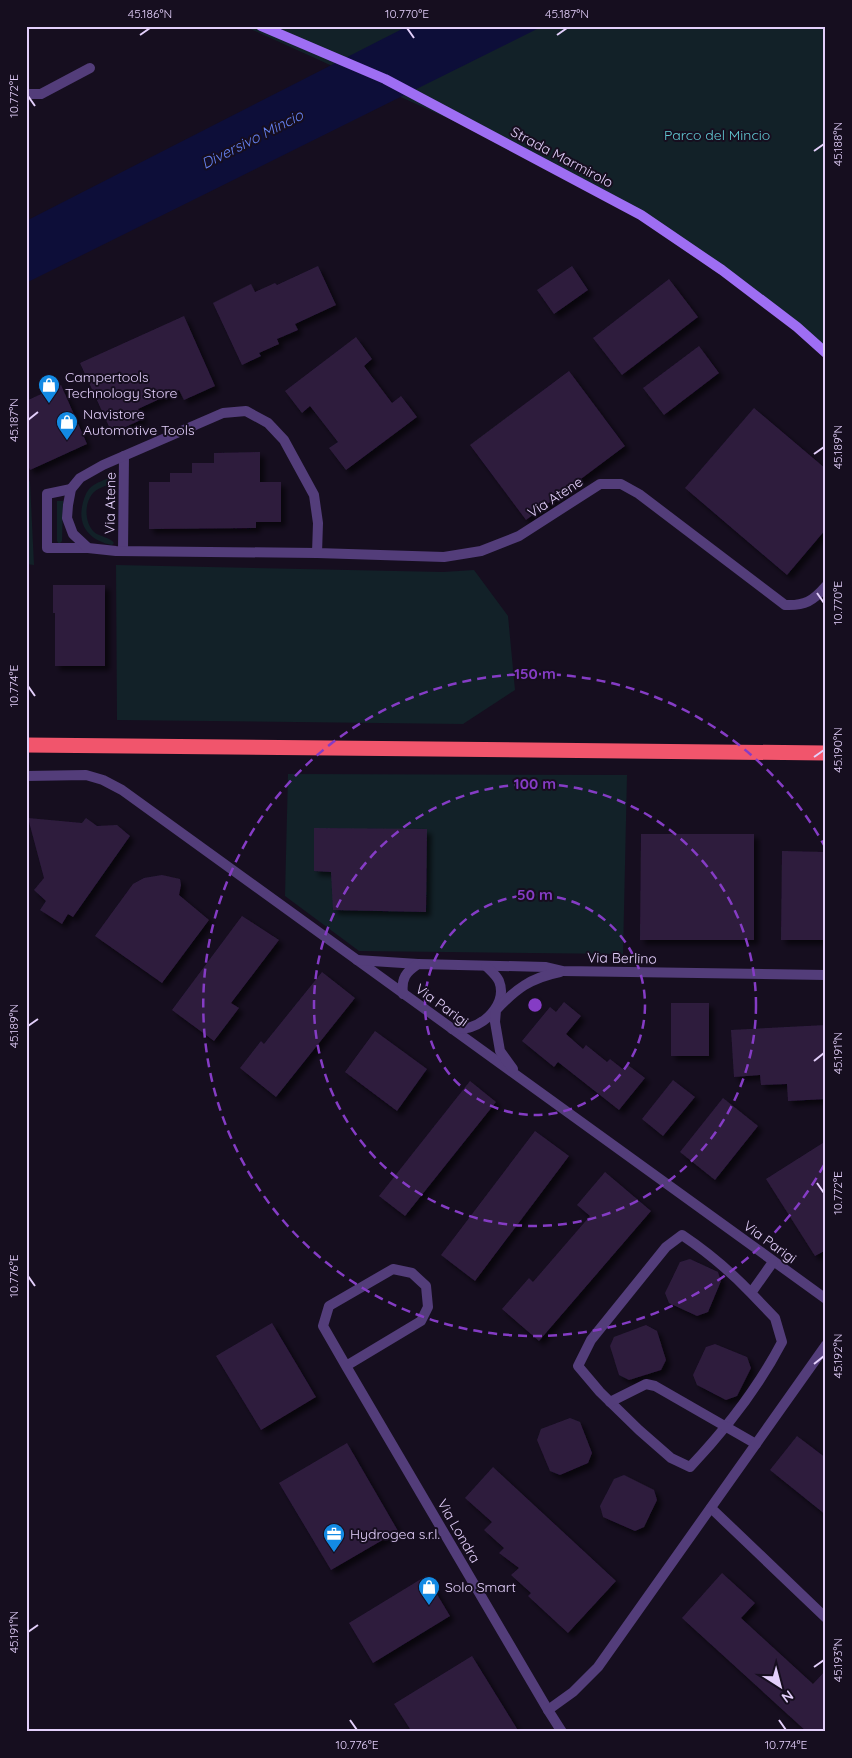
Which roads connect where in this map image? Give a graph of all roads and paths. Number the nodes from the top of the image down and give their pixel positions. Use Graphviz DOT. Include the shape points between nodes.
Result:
graph roads {
  1 [pos="261,26"];
  2 [pos="90,68"];
  3 [pos="26,94"];
  4 [pos="825,353"];
  5 [pos="124,456"];
  6 [pos="71,489"];
  7 [pos="88,548"];
  8 [pos="123,551"];
  9 [pos="317,553"];
  10 [pos="826,586"];
  11 [pos="26,745"];
  12 [pos="826,754"];
  13 [pos="26,776"];
  14 [pos="356,960"];
  15 [pos="418,964"];
  16 [pos="486,966"];
  17 [pos="563,971"];
  18 [pos="826,975"];
  19 [pos="403,994"];
  20 [pos="496,1010"];
  21 [pos="452,1029"];
  22 [pos="518,1076"];
  23 [pos="773,1262"];
  24 [pos="751,1293"];
  25 [pos="826,1299"];
  26 [pos="826,1345"];
  27 [pos="346,1366"];
  28 [pos="610,1402"];
  29 [pos="726,1426"];
  30 [pos="756,1444"];
  31 [pos="711,1508"];
  32 [pos="826,1618"];
  33 [pos="548,1710"];
  34 [pos="562,1732"];
  1 -- 4 [label="main road, Strada Marmirolo" via="385,79 641,215 722,270"];
  2 -- 3 [label="street" via="41,94"];
  5 -- 6 [label="street, Via Atene" via="80,478"];
  5 -- 8 [label="street, Via Atene"];
  5 -- 9 [label="street, Via Atene" via="224,413 246,412 268,423 284,440 314,495 318,522"];
  6 -- 7 [label="street, Via Atene" via="68,518 73,534"];
  6 -- 7 [label="street, Via Atene" via="47,494 47,548"];
  7 -- 8 [label="street, Via Atene"];
  8 -- 9 [label="street, Via Atene"];
  9 -- 10 [label="street, Via Atene" via="444,557 481,551 519,536 600,484 620,484 639,494 785,605 798,606 811,601"];
  11 -- 12 [label="highway"];
  13 -- 14 [label="street, Via Parigi" via="86,775 122,790"];
  14 -- 15 [label="street, Via Berlino"];
  14 -- 19 [label="street, Via Parigi"];
  15 -- 16 [label="street, Via Berlino"];
  15 -- 19 [label="street" via="403,978"];
  16 -- 17 [label="street, Via Berlino" via="546,967"];
  16 -- 20 [label="street" via="500,984"];
  17 -- 18 [label="street, Via Berlino"];
  17 -- 20 [label="street" via="526,983"];
  19 -- 21 [label="street, Via Parigi"];
  20 -- 21 [label="street" via="481,1023"];
  20 -- 22 [label="street" via="500,1051"];
  21 -- 22 [label="street, Via Parigi"];
  22 -- 23 [label="street, Via Parigi"];
  23 -- 24 [label="street"];
  23 -- 25 [label="street, Via Parigi"];
  24 -- 28 [label="street" via="730,1271 682,1235 666,1247 591,1340 578,1366"];
  24 -- 29 [label="street" via="775,1318 782,1342 767,1371"];
  26 -- 30 [label="street"];
  27 -- 27 [label="street, Via Londra" via="421,1321 428,1307 426,1286 412,1273 392,1269 329,1306 323,1326"];
  27 -- 33 [label="street, Via Londra"];
  28 -- 29 [label="street" via="646,1384"];
  28 -- 29 [label="street" via="671,1458 690,1467"];
  29 -- 30 [label="street"];
  30 -- 31 [label="street"];
  31 -- 32 [label="street"];
  31 -- 33 [label="street" via="598,1667 573,1692"];
  33 -- 34 [label="street, Via Londra"];
}
